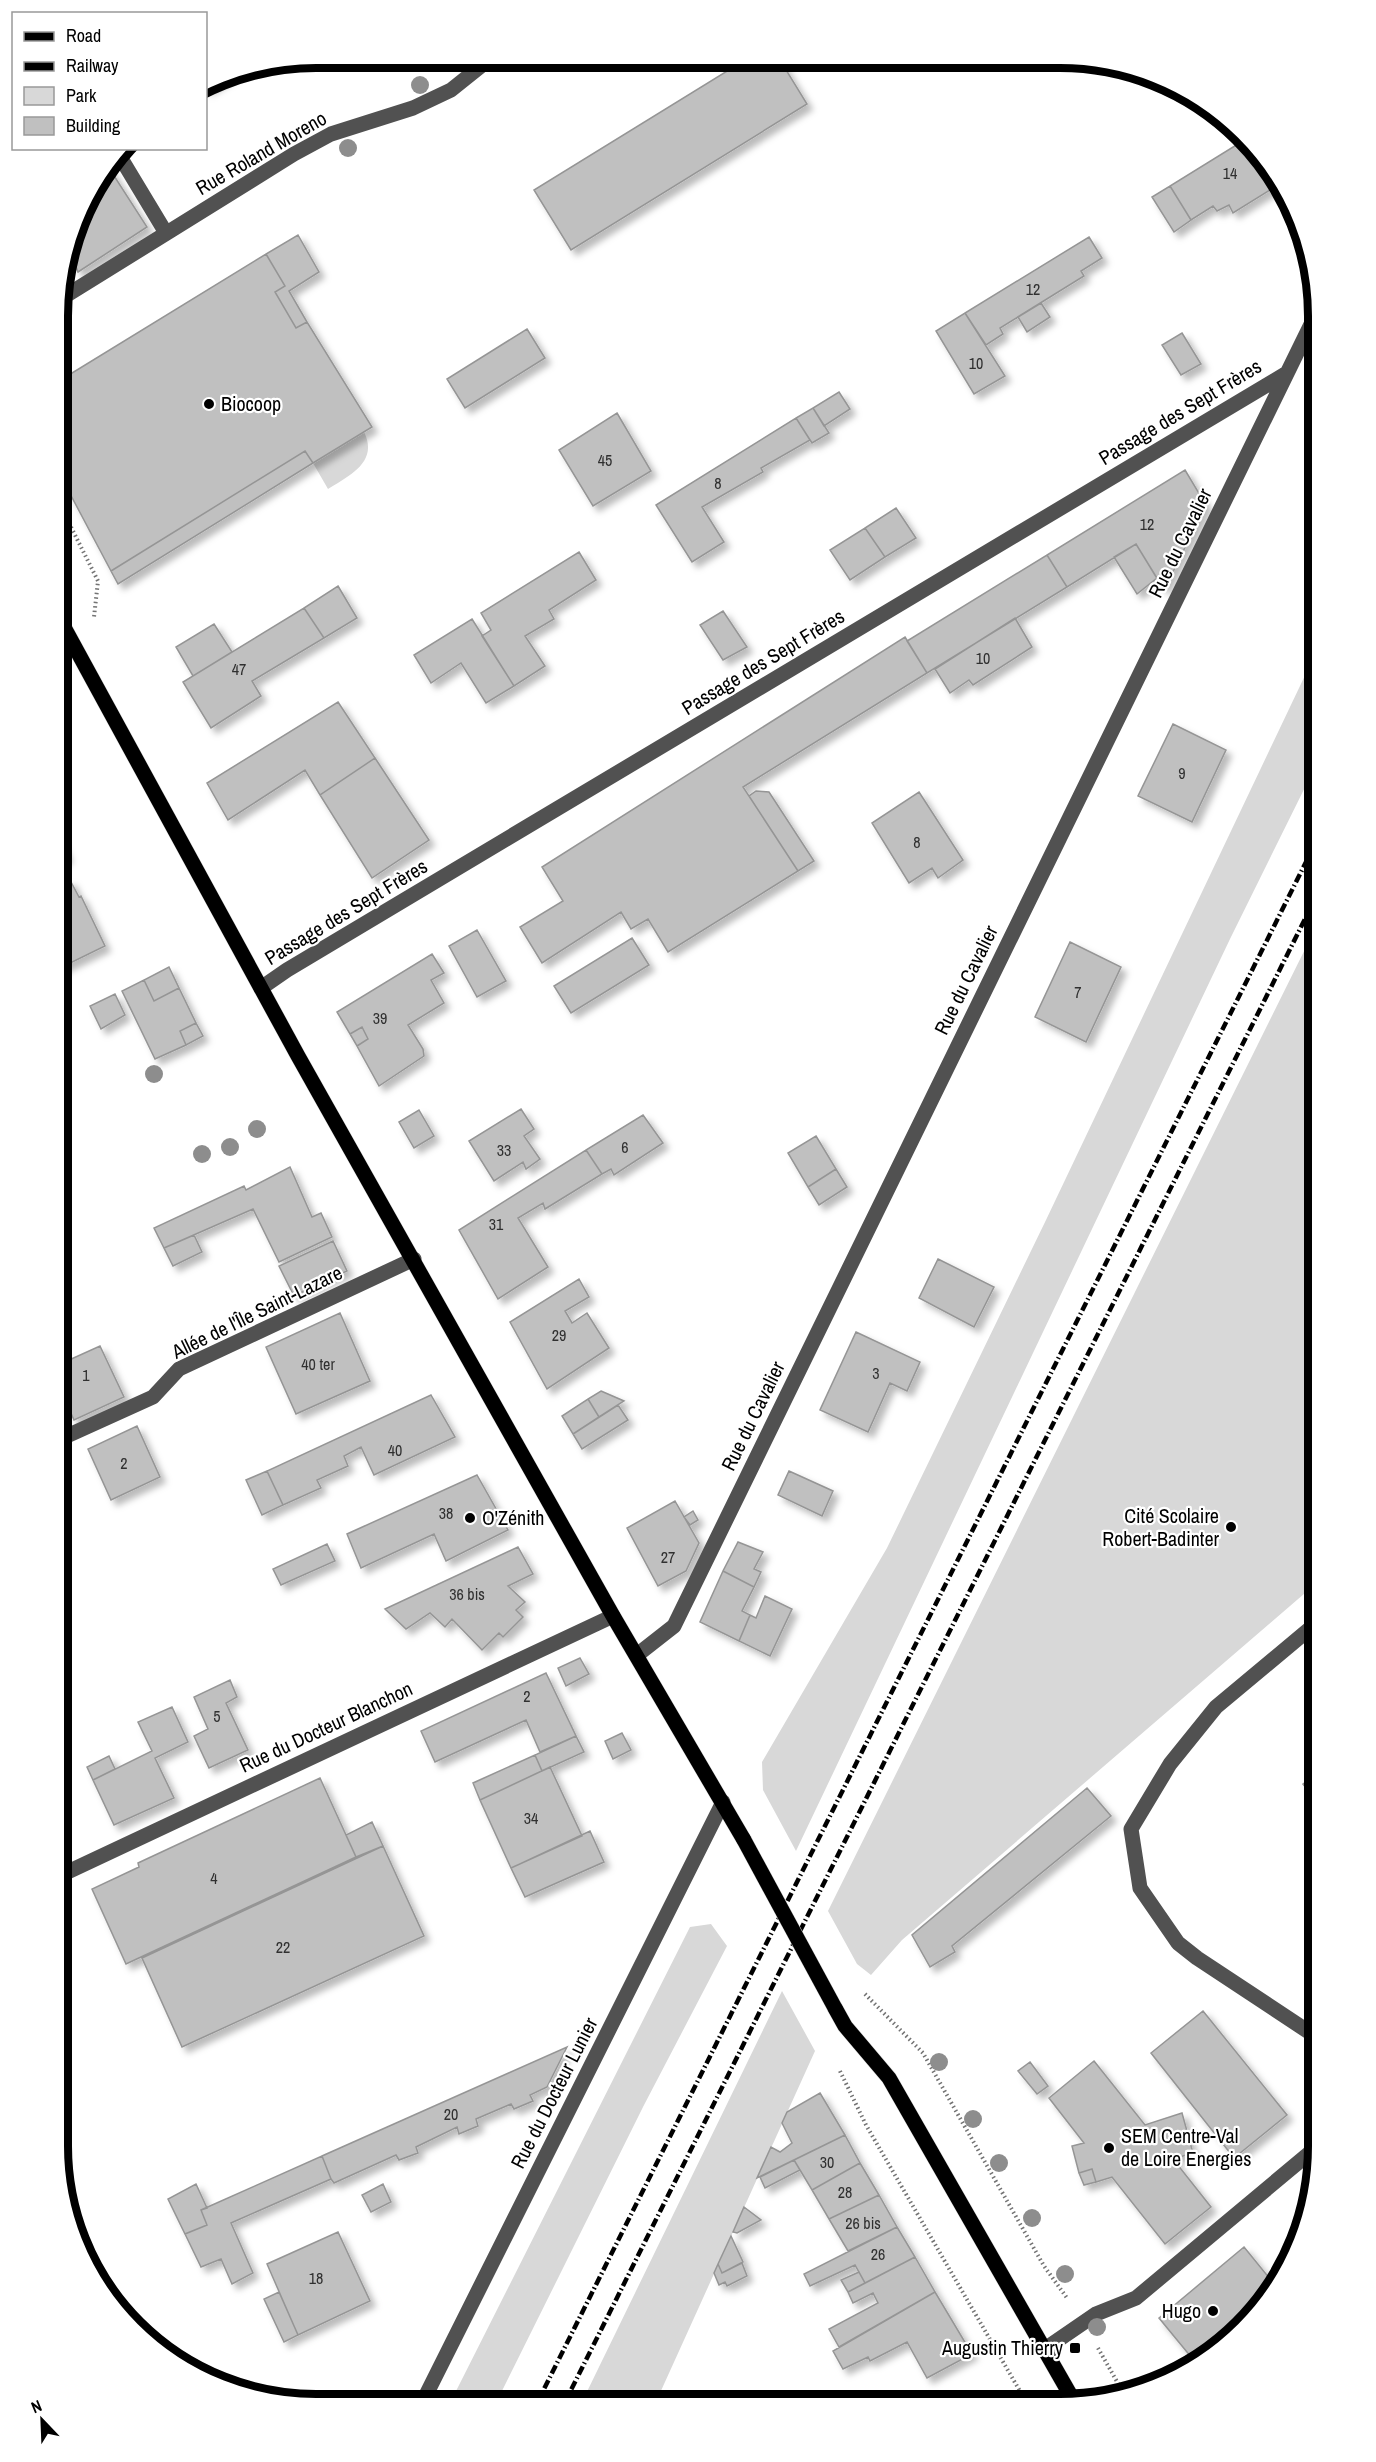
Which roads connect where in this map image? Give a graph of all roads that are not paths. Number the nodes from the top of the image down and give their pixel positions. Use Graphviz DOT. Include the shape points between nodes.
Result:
graph roads {
  1 [pos="478,68"];
  2 [pos="122,161"];
  3 [pos="166,233"];
  4 [pos="69,294"];
  5 [pos="1308,330"];
  6 [pos="1287,373"];
  7 [pos="68,634"];
  8 [pos="261,988"];
  9 [pos="414,1259"];
  10 [pos="68,1435"];
  11 [pos="613,1616"];
  12 [pos="1308,1630"];
  13 [pos="637,1655"];
  14 [pos="723,1802"];
  15 [pos="68,1872"];
  16 [pos="1308,2031"];
  17 [pos="1308,2154"];
  18 [pos="1045,2349"];
  19 [pos="427,2394"];
  20 [pos="1070,2394"];
  1 -- 3 [label="street, Rue Roland Moreno" via="451,90 413,108 331,134"];
  2 -- 3 [label="street"];
  3 -- 4 [label="street, Rue Roland Moreno"];
  5 -- 6 [label="street, Rue du Cavalier"];
  6 -- 8 [label="street, Passage des Sept Frères"];
  6 -- 13 [label="street, Rue du Cavalier" via="674,1626"];
  7 -- 8 [label="main road"];
  8 -- 9 [label="main road"];
  9 -- 10 [label="street, Allée de l'Île Saint-Lazare" via="179,1369 153,1396"];
  9 -- 11 [label="main road"];
  11 -- 13 [label="main road"];
  11 -- 15 [label="street, Rue du Docteur Blanchon"];
  12 -- 16 [label="street" via="1216,1707 1170,1764 1131,1828 1140,1888 1178,1943"];
  13 -- 14 [label="main road"];
  14 -- 18 [label="main road, bridge" via="844,2026 889,2078"];
  14 -- 19 [label="street, Rue du Docteur Lunier"];
  17 -- 18 [label="street" via="1136,2298 1096,2313"];
  18 -- 20 [label="main road"];
}
